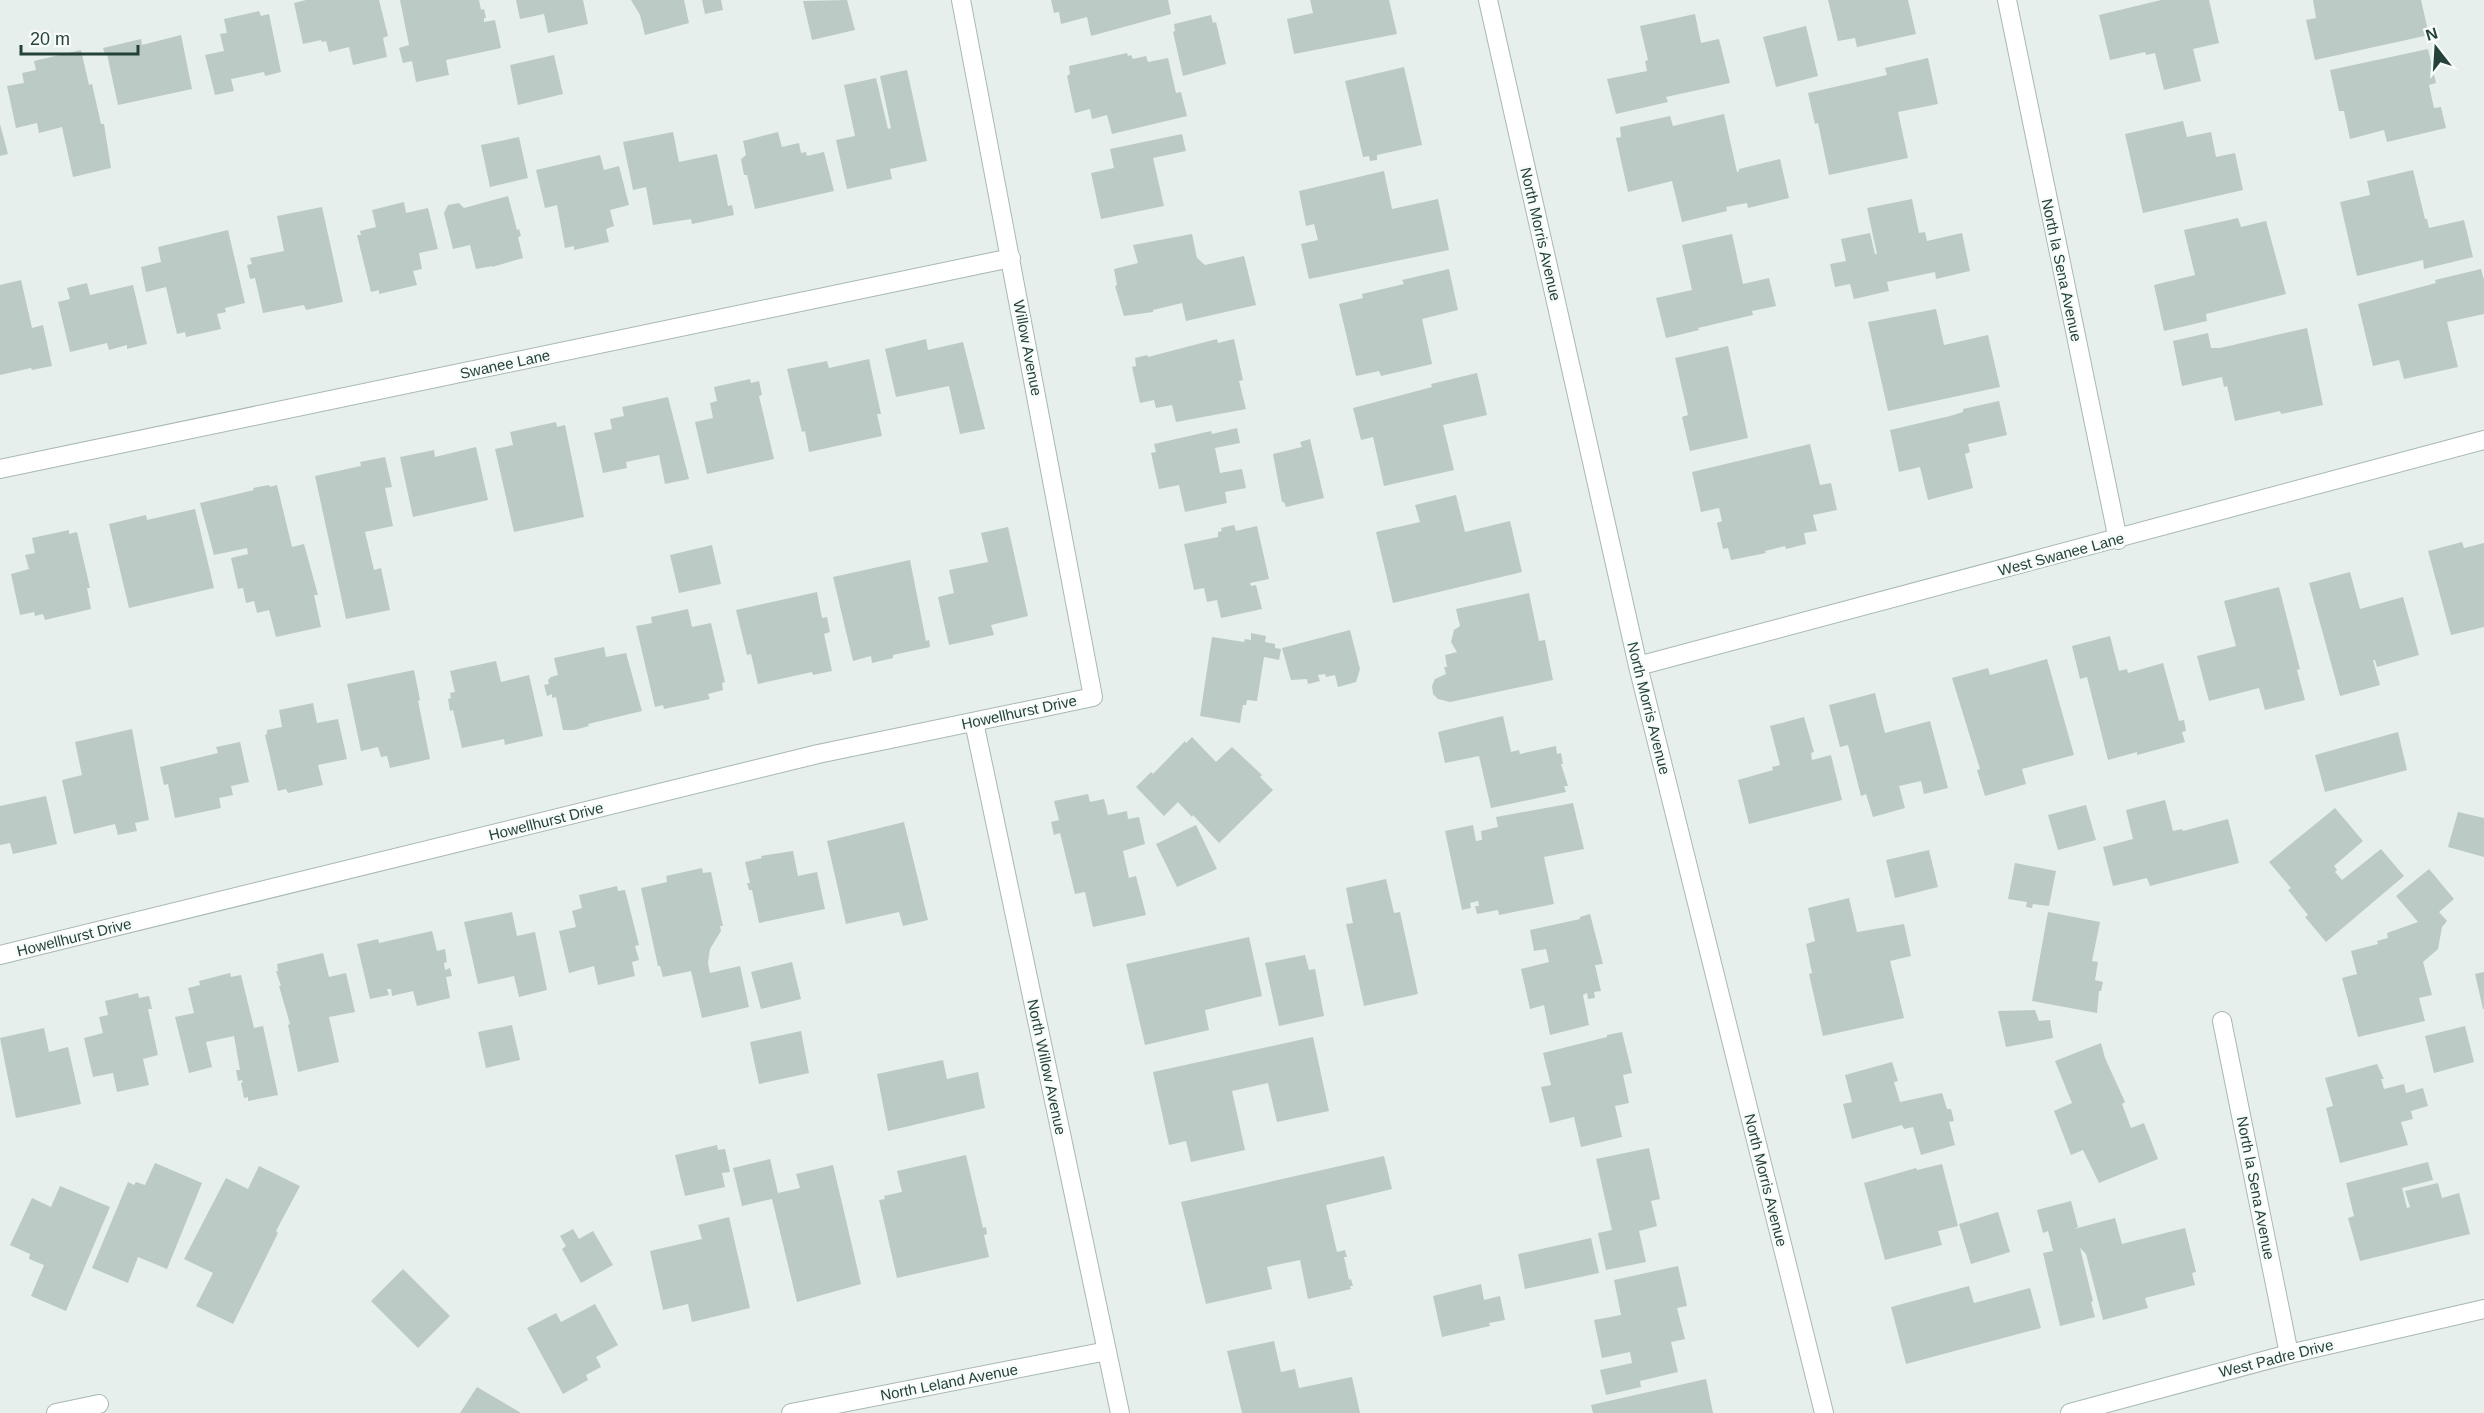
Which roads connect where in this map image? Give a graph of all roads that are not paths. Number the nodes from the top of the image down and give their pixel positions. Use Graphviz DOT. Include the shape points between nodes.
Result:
graph roads {
  1 [pos="961,0"];
  2 [pos="1488,0"];
  3 [pos="2007,0"];
  4 [pos="1011,258"];
  5 [pos="2484,440"];
  6 [pos="0,469"];
  7 [pos="2118,540"];
  8 [pos="1638,666"];
  9 [pos="1094,697"];
  10 [pos="974,722"];
  11 [pos="0,956"];
  12 [pos="2222,1021"];
  13 [pos="2484,1309"];
  14 [pos="1107,1351"];
  15 [pos="2289,1354"];
  16 [pos="99,1404"];
  17 [pos="56,1413"];
  18 [pos="792,1413"];
  19 [pos="1120,1413"];
  20 [pos="1824,1413"];
  21 [pos="2070,1413"];
  1 -- 4 [label="street, Willow Avenue"];
  2 -- 8 [label="street, North Morris Avenue"];
  3 -- 7 [label="street, North la Sena Avenue"];
  4 -- 6 [label="street, Swanee Lane"];
  4 -- 9 [label="street, Willow Avenue"];
  5 -- 7 [label="street, West Swanee Lane"];
  7 -- 8 [label="street, West Swanee Lane"];
  8 -- 20 [label="street, North Morris Avenue"];
  9 -- 10 [label="street, Howellhurst Drive"];
  10 -- 11 [label="street, Howellhurst Drive" via="806,757"];
  10 -- 14 [label="street, North Willow Avenue"];
  12 -- 15 [label="street, North la Sena Avenue"];
  13 -- 15 [label="street, West Padre Drive"];
  14 -- 18 [label="street, North Leland Avenue"];
  14 -- 19 [label="street, North Willow Avenue"];
  15 -- 21 [label="street, West Padre Drive"];
  16 -- 17 [label="street"];
}
